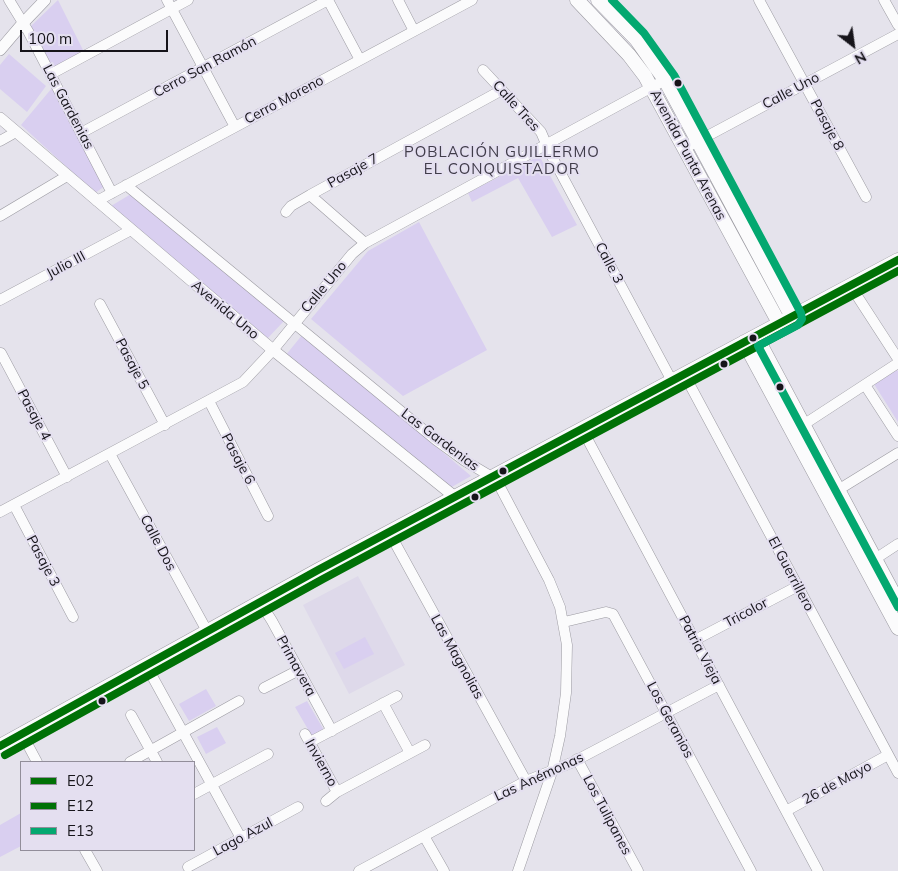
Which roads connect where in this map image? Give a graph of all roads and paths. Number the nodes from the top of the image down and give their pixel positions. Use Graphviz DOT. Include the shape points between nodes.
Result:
graph roads {
  1 [pos="9,0"];
  2 [pos="46,0"];
  3 [pos="188,0"];
  4 [pos="328,0"];
  5 [pos="398,0"];
  6 [pos="472,0"];
  7 [pos="577,0"];
  8 [pos="598,0"];
  9 [pos="759,0"];
  10 [pos="884,0"];
  11 [pos="169,4"];
  12 [pos="23,23"];
  13 [pos="898,25"];
  14 [pos="414,31"];
  15 [pos="898,34"];
  16 [pos="0,50"];
  17 [pos="360,60"];
  18 [pos="203,67"];
  19 [pos="483,70"];
  20 [pos="51,74"];
  21 [pos="665,80"];
  22 [pos="805,84"];
  23 [pos="652,87"];
  24 [pos="502,90"];
  25 [pos="0,118"];
  26 [pos="235,127"];
  27 [pos="16,132"];
  28 [pos="81,133"];
  29 [pos="0,141"];
  30 [pos="698,141"];
  31 [pos="545,144"];
  32 [pos="685,148"];
  33 [pos="67,176"];
  34 [pos="126,185"];
  35 [pos="112,193"];
  36 [pos="310,195"];
  37 [pos="866,197"];
  38 [pos="97,201"];
  39 [pos="286,212"];
  40 [pos="0,216"];
  41 [pos="131,230"];
  42 [pos="365,243"];
  43 [pos="898,260"];
  44 [pos="850,285"];
  45 [pos="0,300"];
  46 [pos="100,304"];
  47 [pos="792,317"];
  48 [pos="294,323"];
  49 [pos="779,324"];
  50 [pos="750,339"];
  51 [pos="273,350"];
  52 [pos="1,353"];
  53 [pos="898,359"];
  54 [pos="898,364"];
  55 [pos="678,378"];
  56 [pos="865,385"];
  57 [pos="209,401"];
  58 [pos="165,425"];
  59 [pos="803,425"];
  60 [pos="582,429"];
  61 [pos="898,436"];
  62 [pos="898,452"];
  63 [pos="110,454"];
  64 [pos="67,477"];
  65 [pos="492,477"];
  66 [pos="838,490"];
  67 [pos="455,497"];
  68 [pos="14,505"];
  69 [pos="0,512"];
  70 [pos="268,516"];
  71 [pos="389,532"];
  72 [pos="898,544"];
  73 [pos="870,562"];
  74 [pos="798,586"];
  75 [pos="260,602"];
  76 [pos="898,602"];
  77 [pos="73,617"];
  78 [pos="564,622"];
  79 [pos="898,628"];
  80 [pos="207,632"];
  81 [pos="695,640"];
  82 [pos="146,665"];
  83 [pos="299,670"];
  84 [pos="719,685"];
  85 [pos="264,688"];
  86 [pos="397,696"];
  87 [pos="239,701"];
  88 [pos="383,703"];
  89 [pos="666,713"];
  90 [pos="131,715"];
  91 [pos="332,731"];
  92 [pos="183,732"];
  93 [pos="22,734"];
  94 [pos="425,745"];
  95 [pos="0,746"];
  96 [pos="151,751"];
  97 [pos="410,753"];
  98 [pos="268,754"];
  99 [pos="888,755"];
  100 [pos="577,760"];
  101 [pos="36,761"];
  102 [pos="132,761"];
  103 [pos="156,761"];
  104 [pos="552,772"];
  105 [pos="898,773"];
  106 [pos="528,780"];
  107 [pos="212,785"];
  108 [pos="337,792"];
  109 [pos="195,794"];
  110 [pos="543,797"];
  111 [pos="326,801"];
  112 [pos="298,807"];
  113 [pos="786,811"];
  114 [pos="424,836"];
  115 [pos="241,838"];
  116 [pos="86,851"];
  117 [pos="188,866"];
  118 [pos="97,871"];
  119 [pos="359,871"];
  120 [pos="444,871"];
  121 [pos="518,871"];
  122 [pos="638,871"];
  123 [pos="751,871"];
  124 [pos="818,871"];
  1 -- 12 [label="street, Las Gardenias"];
  2 -- 12 [label="street"];
  3 -- 11 [label="street"];
  4 -- 17 [label="street"];
  4 -- 18 [label="street, Cerro San Ramón"];
  5 -- 14 [label="street"];
  6 -- 14 [label="street, Cerro Moreno"];
  7 -- 23 [label="main road, Avenida Punta Arenas" via="629,55"];
  8 -- 21 [label="main road, Avenida Punta Arenas" via="636,39"];
  9 -- 22 [label="street, Pasaje 8"];
  10 -- 13 [label="street"];
  11 -- 18 [label="street"];
  11 -- 20 [label="street"];
  12 -- 16 [label="street"];
  12 -- 20 [label="street, Las Gardenias"];
  14 -- 17 [label="street, Cerro Moreno"];
  15 -- 22 [label="street, Calle Uno"];
  17 -- 26 [label="street, Cerro Moreno"];
  18 -- 26 [label="street"];
  18 -- 28 [label="street, Cerro San Ramón"];
  19 -- 24 [label="street, Calle Tres"];
  20 -- 28 [label="street, Las Gardenias"];
  21 -- 23 [label="street, Calle Uno"];
  21 -- 30 [label="main road, Avenida Punta Arenas"];
  22 -- 30 [label="street, Calle Uno"];
  22 -- 37 [label="street, Pasaje 8"];
  23 -- 31 [label="street, Calle Uno"];
  23 -- 32 [label="main road, Avenida Punta Arenas"];
  24 -- 31 [label="street, Calle Tres" via="537,127"];
  24 -- 36 [label="street, Pasaje 7"];
  25 -- 27 [label="street, Avenida Uno"];
  26 -- 34 [label="street, Cerro Moreno"];
  27 -- 29 [label="street"];
  27 -- 33 [label="street, Avenida Uno"];
  28 -- 35 [label="street, Las Gardenias"];
  30 -- 32 [label="street, Calle Uno"];
  30 -- 47 [label="main road, Avenida Punta Arenas"];
  31 -- 42 [label="street, Calle Uno"];
  31 -- 55 [label="street, Calle 3"];
  32 -- 49 [label="main road, Avenida Punta Arenas"];
  33 -- 38 [label="street, Avenida Uno"];
  33 -- 40 [label="street"];
  34 -- 35 [label="street, Cerro Moreno"];
  34 -- 48 [label="street, Las Gardenias"];
  35 -- 38 [label="street, Cerro Moreno"];
  36 -- 39 [label="street, Pasaje 7"];
  36 -- 42 [label="street, Pasaje 7"];
  38 -- 41 [label="street, Avenida Uno"];
  41 -- 45 [label="street, Julio III"];
  41 -- 51 [label="street, Avenida Uno"];
  42 -- 48 [label="street, Calle Uno"];
  43 -- 44 [label="main road"];
  44 -- 47 [label="main road"];
  44 -- 53 [label="street"];
  46 -- 58 [label="street, Pasaje 5"];
  47 -- 49 [label="main road"];
  48 -- 51 [label="street, Calle Uno"];
  48 -- 65 [label="street, Las Gardenias" via="451,451"];
  49 -- 50 [label="main road"];
  50 -- 55 [label="main road"];
  50 -- 59 [label="main road"];
  50 -- 73 [label="main road"];
  51 -- 57 [label="street, Calle Uno" via="243,382"];
  51 -- 67 [label="street, Avenida Uno"];
  52 -- 64 [label="street, Pasaje 4"];
  54 -- 56 [label="street"];
  55 -- 60 [label="main road"];
  55 -- 74 [label="street, El Guerrillero"];
  56 -- 59 [label="street"];
  56 -- 61 [label="street"];
  57 -- 58 [label="street, Calle Uno"];
  57 -- 70 [label="street, Pasaje 6"];
  58 -- 63 [label="street, Calle Uno"];
  59 -- 66 [label="main road"];
  60 -- 65 [label="main road"];
  60 -- 81 [label="street, Patria Vieja"];
  62 -- 66 [label="street"];
  63 -- 64 [label="street, Calle Uno"];
  63 -- 80 [label="street, Calle Dos"];
  64 -- 68 [label="street, Calle Uno"];
  65 -- 67 [label="main road"];
  65 -- 78 [label="street, Las Gardenias" via="546,574"];
  66 -- 73 [label="main road"];
  67 -- 71 [label="main road"];
  68 -- 69 [label="street, Calle Uno"];
  68 -- 77 [label="street, Pasaje 3"];
  71 -- 75 [label="main road"];
  71 -- 106 [label="street, Las Magnolias"];
  72 -- 73 [label="street"];
  73 -- 76 [label="main road"];
  73 -- 79 [label="main road"];
  74 -- 81 [label="street, Tricolor"];
  74 -- 99 [label="street, El Guerrillero"];
  75 -- 80 [label="main road"];
  75 -- 83 [label="street, Primavera"];
  78 -- 89 [label="street, Los Geranios" via="608,612 613,614"];
  78 -- 104 [label="street, Las Gardenias" via="568,658 566,694"];
  80 -- 82 [label="main road"];
  81 -- 84 [label="street, Patria Vieja"];
  82 -- 92 [label="street"];
  82 -- 93 [label="main road"];
  83 -- 85 [label="street"];
  83 -- 91 [label="street, Primavera"];
  84 -- 89 [label="street, Las Anémonas"];
  84 -- 113 [label="street, Patria Vieja"];
  86 -- 88 [label="street"];
  87 -- 92 [label="street"];
  88 -- 91 [label="street"];
  88 -- 97 [label="street"];
  89 -- 100 [label="street, Las Anémonas"];
  89 -- 123 [label="street, Los Geranios"];
  90 -- 96 [label="street"];
  91 -- 108 [label="street, Invierno" via="307,738"];
  92 -- 96 [label="street"];
  92 -- 107 [label="street"];
  93 -- 95 [label="main road"];
  93 -- 101 [label="street"];
  94 -- 97 [label="street"];
  96 -- 102 [label="street"];
  96 -- 103 [label="street"];
  97 -- 108 [label="street"];
  98 -- 107 [label="street"];
  99 -- 105 [label="street, El Guerrillero"];
  99 -- 113 [label="street, 26 de Mayo"];
  100 -- 104 [label="street, Las Anémonas"];
  100 -- 122 [label="street, Los Tulipanes"];
  104 -- 106 [label="street, Las Anémonas"];
  104 -- 110 [label="street, Las Gardenias"];
  106 -- 110 [label="street" via="537,786"];
  106 -- 114 [label="street, Las Anémonas"];
  107 -- 109 [label="street"];
  107 -- 115 [label="street"];
  108 -- 111 [label="street"];
  110 -- 121 [label="street, Las Gardenias"];
  112 -- 115 [label="street, Lago Azul"];
  113 -- 124 [label="street, Patria Vieja"];
  114 -- 119 [label="street, Las Anémonas"];
  114 -- 120 [label="street"];
  115 -- 117 [label="street, Lago Azul"];
  116 -- 118 [label="street"];
}
